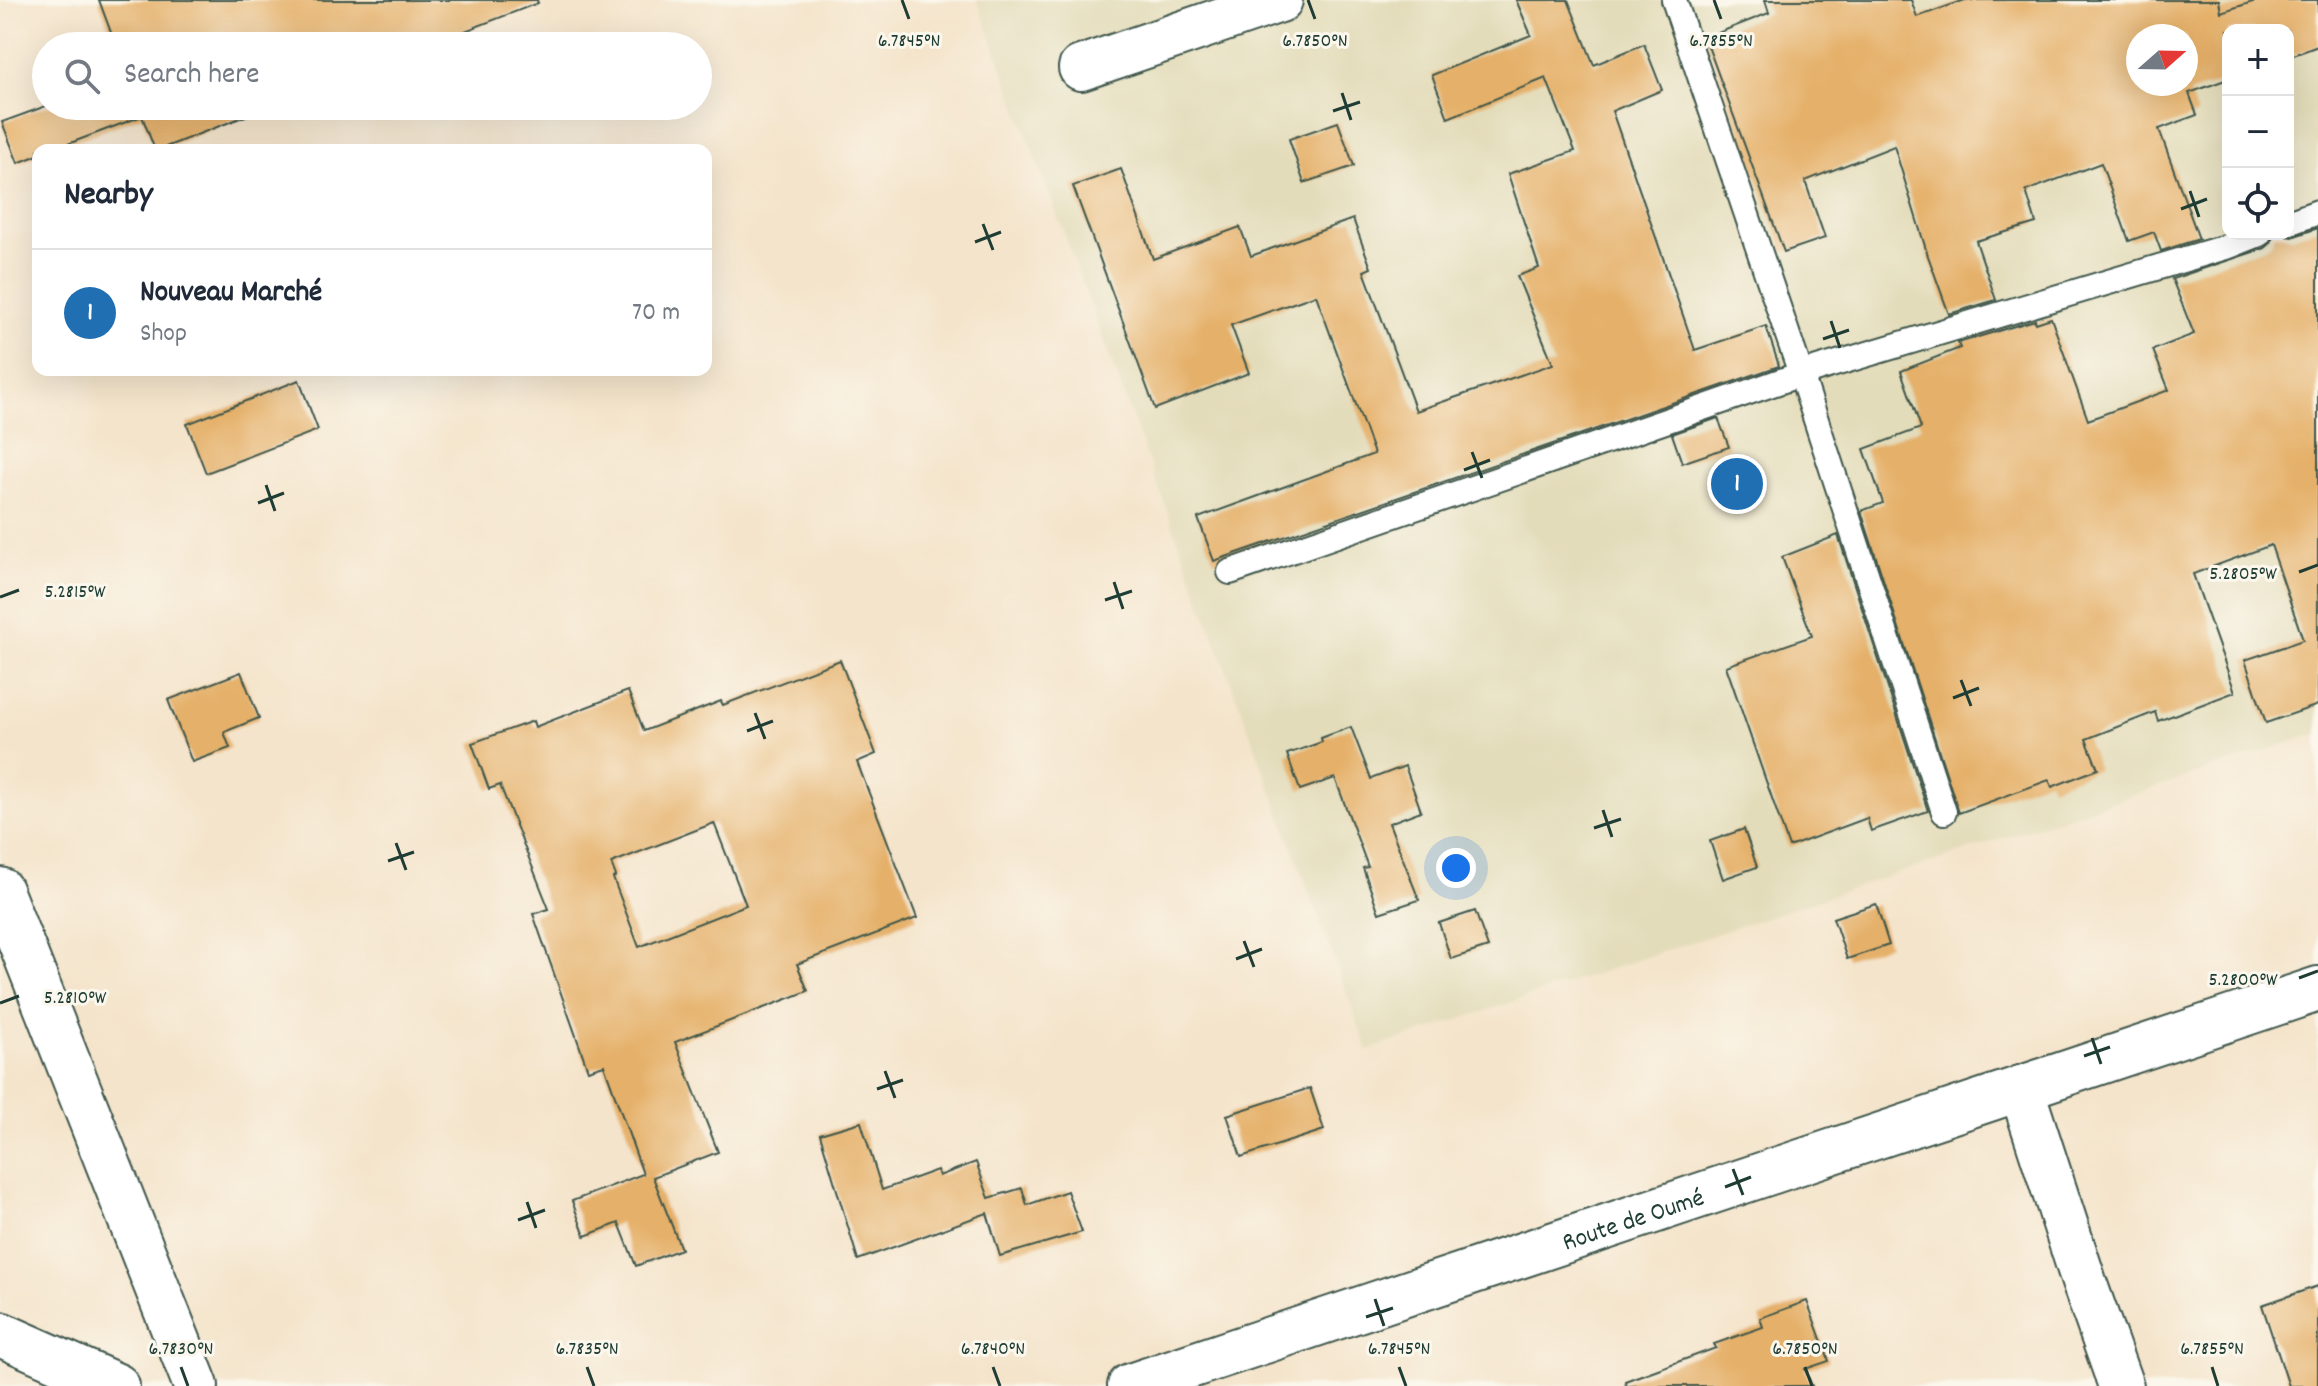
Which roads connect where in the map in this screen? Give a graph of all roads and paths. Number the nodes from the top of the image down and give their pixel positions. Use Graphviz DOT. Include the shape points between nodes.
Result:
graph roads {
  1 [pos="1280,0"];
  2 [pos="1674,0"];
  3 [pos="1081,68"];
  4 [pos="2318,212"];
  5 [pos="2294,221"];
  6 [pos="2244,240"];
  7 [pos="1801,374"];
  8 [pos="1230,572"];
  9 [pos="1944,812"];
  10 [pos="0,890"];
  11 [pos="2318,989"];
  12 [pos="2021,1088"];
  13 [pos="0,1334"];
  14 [pos="117,1386"];
  15 [pos="196,1386"];
  16 [pos="1130,1386"];
  17 [pos="2121,1386"];
  1 -- 3 [label="street"];
  2 -- 7 [label="lane"];
  4 -- 5 [label="lane"];
  6 -- 7 [label="lane"];
  7 -- 8 [label="lane"];
  7 -- 9 [label="lane"];
  10 -- 15 [label="street"];
  11 -- 12 [label="street, Route de Oumé"];
  12 -- 16 [label="street, Route de Oumé"];
  12 -- 17 [label="street"];
  13 -- 14 [label="street"];
}
